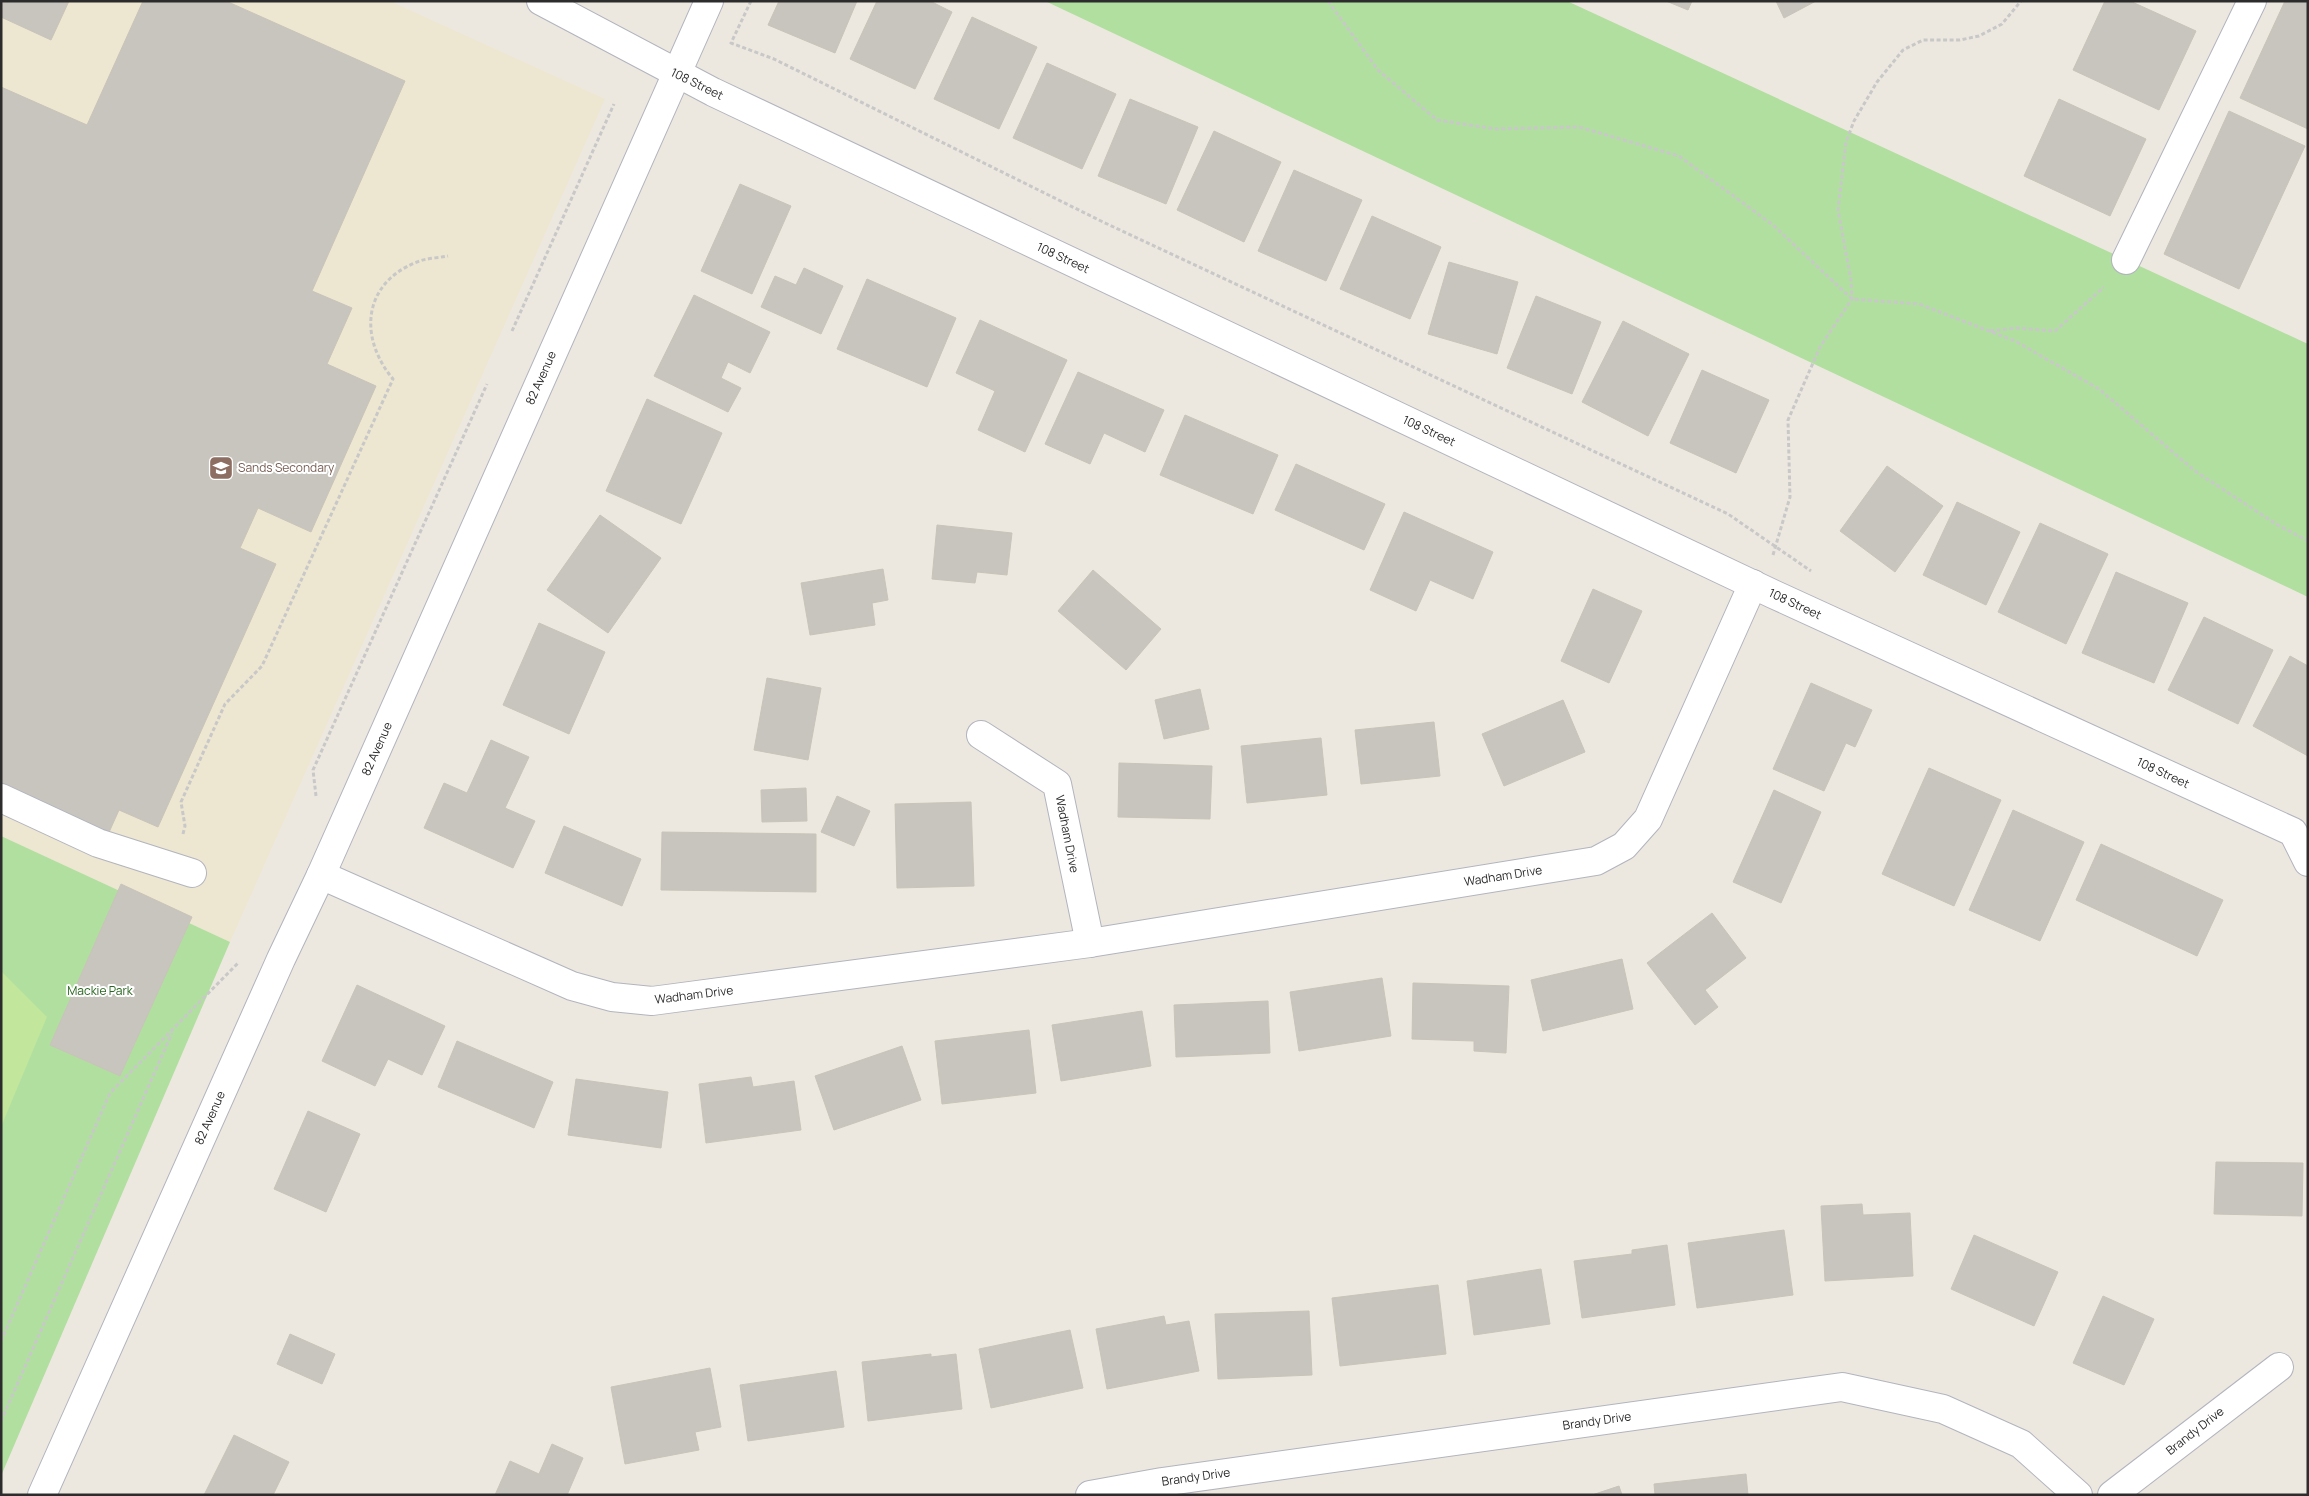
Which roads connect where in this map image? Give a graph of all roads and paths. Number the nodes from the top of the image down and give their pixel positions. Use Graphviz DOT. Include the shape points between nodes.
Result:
graph roads {
  1 [pos="541,1"];
  2 [pos="709,1"];
  3 [pos="751,1"];
  4 [pos="1328,1"];
  5 [pos="2021,1"];
  6 [pos="2252,1"];
  7 [pos="677,74"];
  8 [pos="614,104"];
  9 [pos="448,256"];
  10 [pos="2126,260"];
  11 [pos="1852,300"];
  12 [pos="1989,331"];
  13 [pos="512,332"];
  14 [pos="487,384"];
  15 [pos="2308,541"];
  16 [pos="1777,547"];
  17 [pos="1770,559"];
  18 [pos="1814,573"];
  19 [pos="1753,584"];
  20 [pos="981,735"];
  21 [pos="1,798"];
  22 [pos="317,800"];
  23 [pos="181,840"];
  24 [pos="2308,862"];
  25 [pos="192,873"];
  26 [pos="321,876"];
  27 [pos="1090,943"];
  28 [pos="245,956"];
  29 [pos="173,1029"];
  30 [pos="1,1340"];
  31 [pos="2279,1367"];
  32 [pos="1,1421"];
  33 [pos="1163,1488"];
  34 [pos="42,1495"];
  35 [pos="1090,1495"];
  36 [pos="2078,1495"];
  37 [pos="2112,1495"];
  1 -- 7 [label="street, 108 Street"];
  2 -- 7 [label="street, 82 Avenue"];
  3 -- 16 [label="path" via="732,43 774,59 1103,222 1728,514"];
  4 -- 11 [label="path" via="1378,70 1437,120 1496,129 1579,127 1679,156 1773,225"];
  5 -- 11 [label="path" via="2002,24 1979,36 1960,40 1923,40 1903,50 1877,82 1846,142 1838,210"];
  6 -- 10 [label="street"];
  7 -- 19 [label="street, 108 Street"];
  7 -- 26 [label="street, 82 Avenue"];
  8 -- 13 [label="path"];
  9 -- 23 [label="path" via="418,262 394,275 375,297 370,318 371,340 381,364 392,378 262,666 225,704 180,802 185,826"];
  10 -- 12 [label="path" via="2106,285 2055,331 2017,328"];
  11 -- 12 [label="path" via="1919,304"];
  11 -- 16 [label="path" via="1820,348 1788,420 1790,496"];
  12 -- 15 [label="path" via="2099,388 2195,471"];
  14 -- 22 [label="path" via="313,770"];
  16 -- 17 [label="path"];
  16 -- 18 [label="path"];
  19 -- 24 [label="street, 108 Street" via="2293,832"];
  19 -- 27 [label="street, Wadham Drive" via="1648,819 1624,846 1596,861"];
  20 -- 27 [label="street, Wadham Drive" via="1057,784"];
  21 -- 25 [label="street" via="98,843"];
  26 -- 27 [label="street, Wadham Drive" via="572,986 612,997 652,1001"];
  26 -- 34 [label="street, 82 Avenue"];
  28 -- 29 [label="path"];
  29 -- 30 [label="path" via="110,1093"];
  29 -- 32 [label="path"];
  31 -- 37 [label="street, Brandy Drive"];
  33 -- 35 [label="street, Brandy Drive"];
  33 -- 36 [label="street, Brandy Drive" via="1842,1386 1943,1409 2021,1444"];
}
